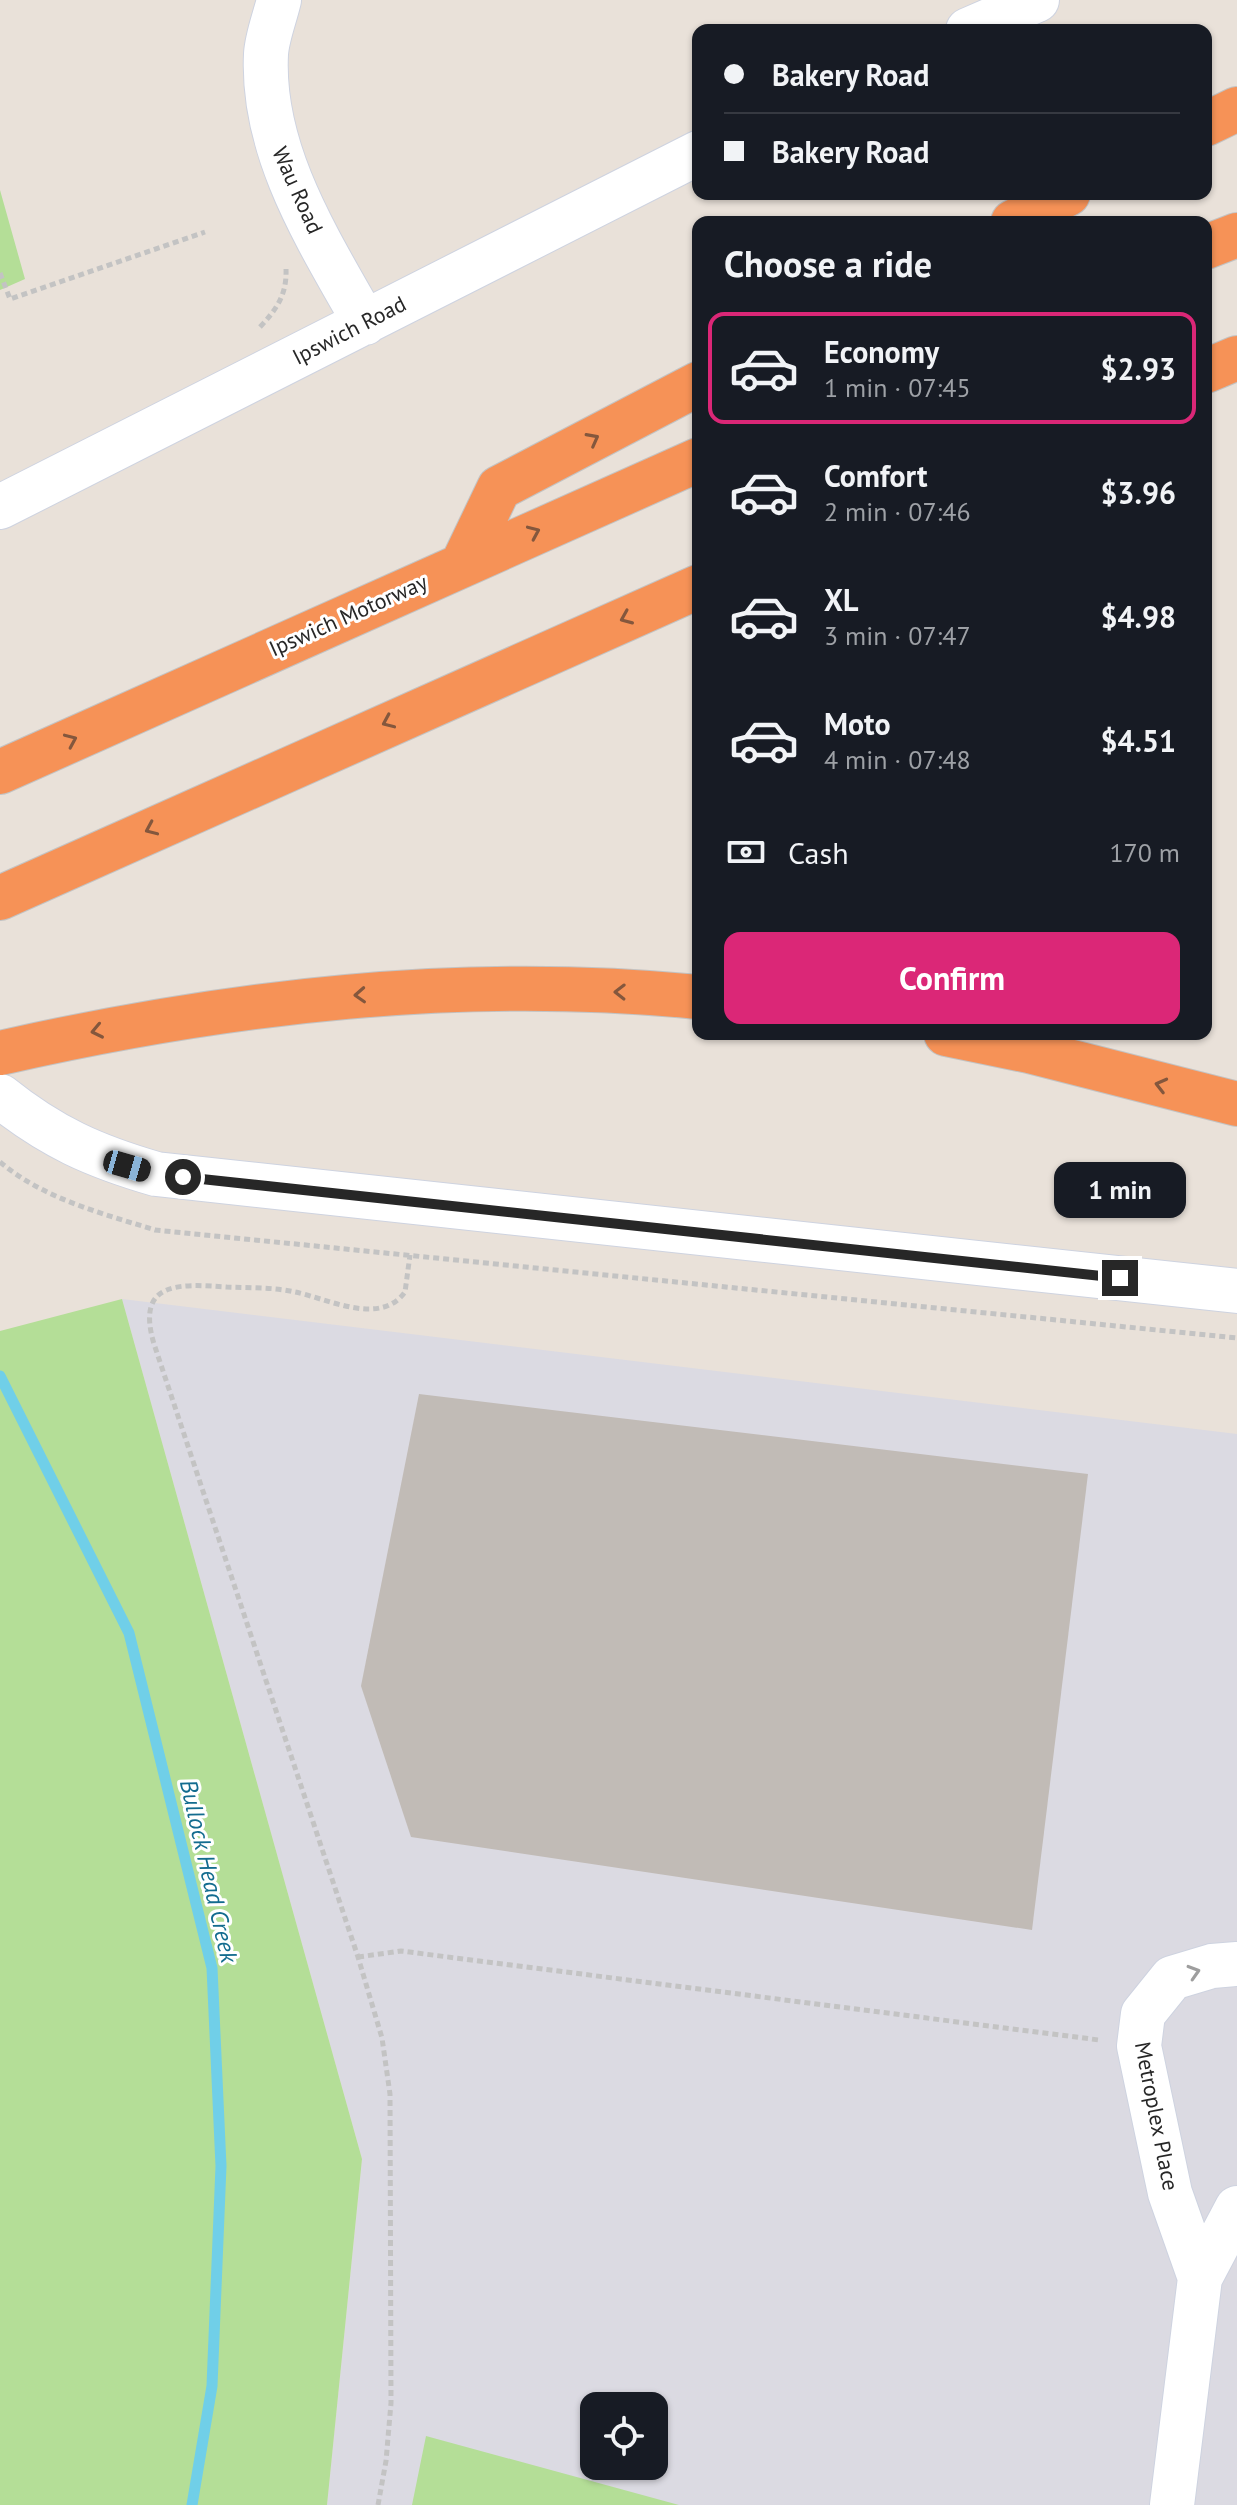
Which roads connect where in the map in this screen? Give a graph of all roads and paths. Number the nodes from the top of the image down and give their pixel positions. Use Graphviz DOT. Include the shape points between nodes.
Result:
graph roads {
  1 [pos="279,0"];
  2 [pos="1037,0"];
  3 [pos="982,24"];
  4 [pos="1237,109"];
  5 [pos="1212,121"];
  6 [pos="692,156"];
  7 [pos="1056,200"];
  8 [pos="1025,216"];
  9 [pos="205,232"];
  10 [pos="1237,235"];
  11 [pos="1212,245"];
  12 [pos="283,258"];
  13 [pos="0,273"];
  14 [pos="365,323"];
  15 [pos="253,334"];
  16 [pos="1237,358"];
  17 [pos="1212,368"];
  18 [pos="692,387"];
  19 [pos="692,463"];
  20 [pos="0,507"];
  21 [pos="463,563"];
  22 [pos="692,590"];
  23 [pos="0,772"];
  24 [pos="0,898"];
  25 [pos="692,997"];
  26 [pos="975,1040"];
  27 [pos="0,1053"];
  28 [pos="0,1096"];
  29 [pos="1237,1104"];
  30 [pos="0,1162"];
  31 [pos="410,1255"];
  32 [pos="1237,1291"];
  33 [pos="1237,1338"];
  34 [pos="358,1957"];
  35 [pos="1237,1964"];
  36 [pos="1139,2046"];
  37 [pos="1237,2208"];
  38 [pos="1200,2278"];
  39 [pos="378,2505"];
  40 [pos="1172,2505"];
  1 -- 14 [label="street, Wau Road" via="266,54 273,133 304,209"];
  2 -- 3 [label="street"];
  4 -- 5 [label="highway"];
  6 -- 14 [label="street, Ipswich Road"];
  7 -- 8 [label="highway"];
  9 -- 13 [label="path" via="10,299"];
  10 -- 11 [label="highway"];
  12 -- 15 [label="path" via="285,292"];
  14 -- 20 [label="street, Ipswich Road"];
  16 -- 17 [label="highway"];
  21 -- 18 [label="highway, one-way" via="499,488"];
  21 -- 19 [label="highway, Ipswich Motorway, one-way"];
  23 -- 21 [label="highway, Ipswich Motorway, one-way"];
  22 -- 24 [label="highway, one-way"];
  25 -- 27 [label="highway, one-way" via="554,991 326,996 138,1022"];
  29 -- 26 [label="highway, one-way"];
  28 -- 32 [label="street" via="39,1127 98,1157 156,1174"];
  30 -- 31 [label="path" via="70,1203 155,1230"];
  31 -- 33 [label="path"];
  31 -- 34 [label="path" via="405,1292 386,1306 357,1308 281,1290 177,1284 156,1295 148,1309 154,1344"];
  34 -- 36 [label="path" via="401,1951"];
  34 -- 39 [label="path" via="382,2038 390,2094 391,2403"];
  36 -- 35 [label="street, Metroplex Place, one-way" via="1143,2014 1172,1978"];
  36 -- 38 [label="street, Metroplex Place" via="1170,2193"];
  37 -- 38 [label="street, Metroplex Place"];
  38 -- 40 [label="street, Metroplex Place"];
}
